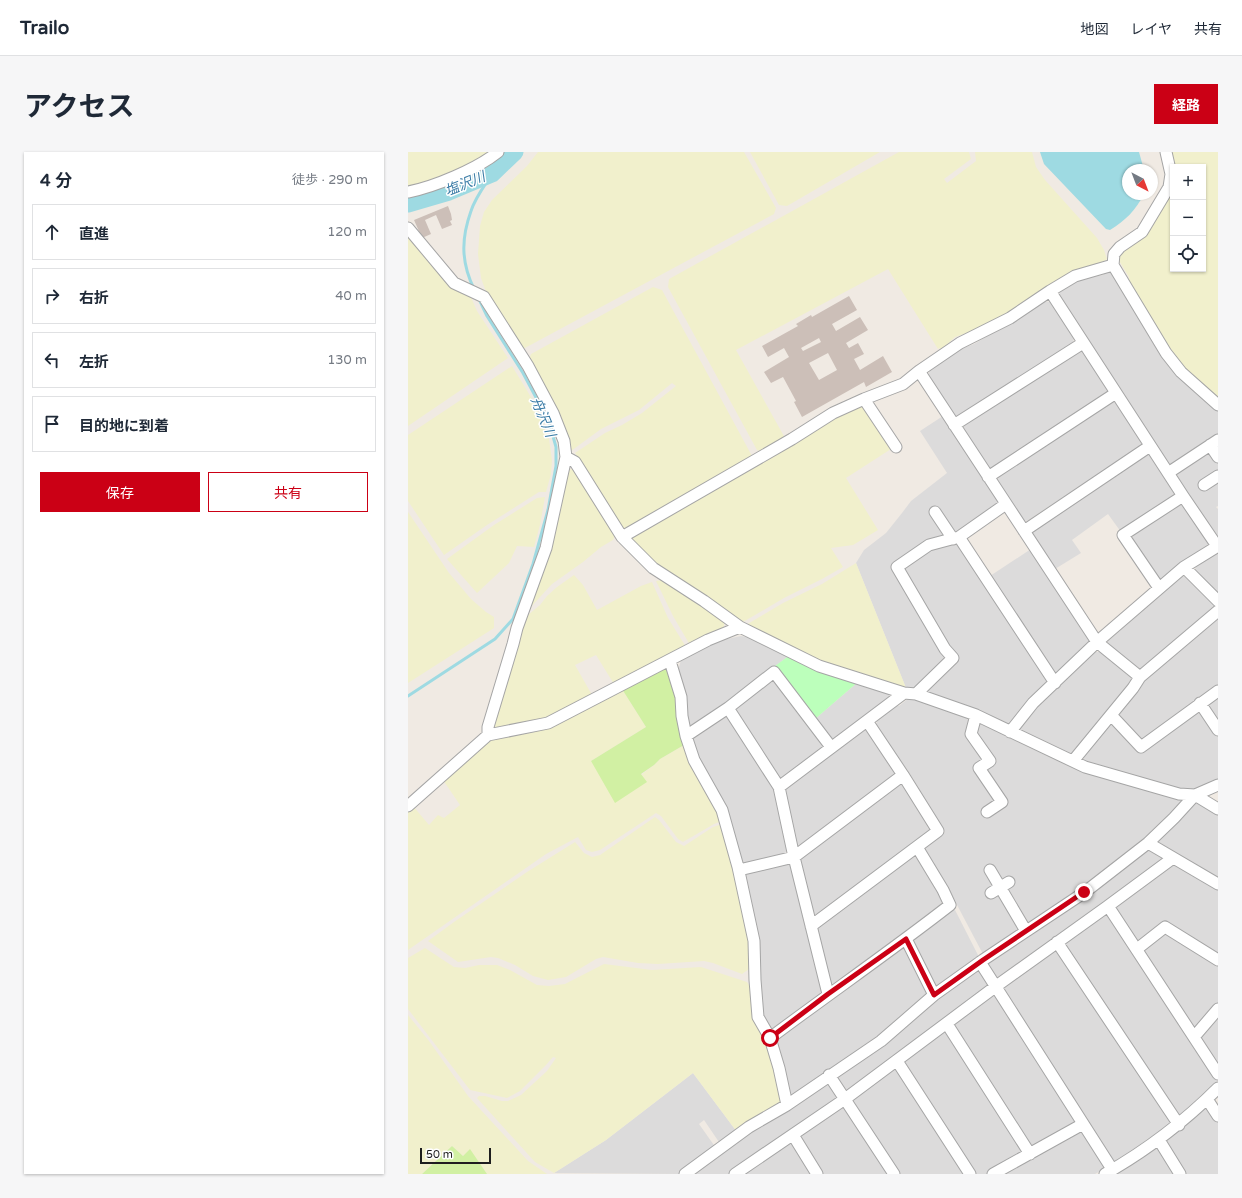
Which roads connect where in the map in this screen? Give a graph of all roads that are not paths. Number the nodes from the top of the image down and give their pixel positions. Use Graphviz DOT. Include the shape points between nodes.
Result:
graph roads {
  1 [pos="498,152"];
  2 [pos="1166,152"];
  3 [pos="408,192"];
  4 [pos="408,228"];
  5 [pos="1113,265"];
  6 [pos="1050,291"];
  7 [pos="1083,343"];
  8 [pos="919,371"];
  9 [pos="1116,393"];
  10 [pos="864,399"];
  11 [pos="1218,405"];
  12 [pos="954,425"];
  13 [pos="1214,443"];
  14 [pos="1150,446"];
  15 [pos="896,447"];
  16 [pos="566,457"];
  17 [pos="1218,457"];
  18 [pos="1168,473"];
  19 [pos="1218,476"];
  20 [pos="988,477"];
  21 [pos="1204,485"];
  22 [pos="1183,496"];
  23 [pos="1006,504"];
  24 [pos="935,512"];
  25 [pos="1024,531"];
  26 [pos="622,537"];
  27 [pos="956,538"];
  28 [pos="1218,546"];
  29 [pos="1184,567"];
  30 [pos="1159,588"];
  31 [pos="1218,601"];
  32 [pos="1218,611"];
  33 [pos="740,628"];
  34 [pos="1097,642"];
  35 [pos="670,660"];
  36 [pos="1140,677"];
  37 [pos="1054,683"];
  38 [pos="1218,691"];
  39 [pos="904,693"];
  40 [pos="916,694"];
  41 [pos="1200,703"];
  42 [pos="728,708"];
  43 [pos="976,715"];
  44 [pos="1111,715"];
  45 [pos="867,721"];
  46 [pos="1218,730"];
  47 [pos="1010,732"];
  48 [pos="488,735"];
  49 [pos="686,736"];
  50 [pos="831,747"];
  51 [pos="1073,761"];
  52 [pos="903,776"];
  53 [pos="1218,785"];
  54 [pos="779,787"];
  55 [pos="1194,795"];
  56 [pos="408,806"];
  57 [pos="1218,809"];
  58 [pos="988,812"];
  59 [pos="1148,843"];
  60 [pos="917,847"];
  61 [pos="794,857"];
  62 [pos="1173,858"];
  63 [pos="739,870"];
  64 [pos="990,870"];
  65 [pos="1218,884"];
  66 [pos="1108,906"];
  67 [pos="811,926"];
  68 [pos="1026,931"];
  69 [pos="906,939"];
  70 [pos="1057,942"];
  71 [pos="1137,949"];
  72 [pos="1218,960"];
  73 [pos="980,962"];
  74 [pos="995,987"];
  75 [pos="828,994"];
  76 [pos="934,995"];
  77 [pos="1218,1009"];
  78 [pos="947,1024"];
  79 [pos="1194,1036"];
  80 [pos="770,1038"];
  81 [pos="897,1061"];
  82 [pos="1218,1074"];
  83 [pos="829,1075"];
  84 [pos="1218,1088"];
  85 [pos="846,1099"];
  86 [pos="1207,1099"];
  87 [pos="787,1105"];
  88 [pos="1218,1116"];
  89 [pos="1083,1124"];
  90 [pos="1178,1125"];
  91 [pos="793,1135"];
  92 [pos="1159,1140"];
  93 [pos="1030,1154"];
  94 [pos="739,1173"];
  95 [pos="1108,1173"];
  96 [pos="685,1174"];
  97 [pos="817,1174"];
  98 [pos="894,1174"];
  99 [pos="970,1174"];
  100 [pos="993,1174"];
  101 [pos="1180,1174"];
  1 -- 3 [label="street" via="465,172"];
  2 -- 5 [label="street" via="1171,174 1169,187 1142,232 1114,254"];
  4 -- 16 [label="street" via="454,283 484,297 528,366 553,413 564,441"];
  5 -- 6 [label="street" via="1075,276"];
  5 -- 11 [label="street" via="1166,353 1181,372"];
  6 -- 7 [label="street"];
  6 -- 8 [label="street" via="1010,318 960,343"];
  7 -- 9 [label="street"];
  7 -- 12 [label="street"];
  8 -- 10 [label="street" via="903,384"];
  8 -- 12 [label="street"];
  9 -- 14 [label="street"];
  9 -- 20 [label="street"];
  10 -- 15 [label="street"];
  10 -- 26 [label="street" via="833,413"];
  12 -- 20 [label="street"];
  13 -- 17 [label="street"];
  13 -- 18 [label="street"];
  14 -- 18 [label="street"];
  14 -- 25 [label="street"];
  16 -- 26 [label="street" via="575,462"];
  16 -- 48 [label="street" via="546,548 517,628 488,727"];
  18 -- 22 [label="street"];
  19 -- 21 [label="street"];
  20 -- 23 [label="street"];
  22 -- 28 [label="street"];
  22 -- 30 [label="street" via="1123,535"];
  23 -- 25 [label="street"];
  23 -- 27 [label="street"];
  24 -- 27 [label="street"];
  25 -- 34 [label="street"];
  26 -- 33 [label="street" via="653,568"];
  27 -- 37 [label="street"];
  27 -- 40 [label="street" via="928,545 897,567 945,650 953,658"];
  28 -- 29 [label="street"];
  29 -- 30 [label="street"];
  29 -- 31 [label="street"];
  30 -- 34 [label="street"];
  32 -- 36 [label="street"];
  33 -- 35 [label="street" via="708,640"];
  33 -- 39 [label="street" via="819,666"];
  34 -- 36 [label="street"];
  34 -- 37 [label="street"];
  35 -- 48 [label="street" via="548,723"];
  35 -- 49 [label="street" via="681,697"];
  36 -- 44 [label="street"];
  37 -- 47 [label="street" via="1033,703"];
  38 -- 41 [label="street"];
  39 -- 40 [label="street"];
  39 -- 45 [label="street"];
  40 -- 43 [label="street"];
  41 -- 44 [label="street" via="1141,747"];
  41 -- 46 [label="street"];
  42 -- 49 [label="street"];
  42 -- 50 [label="street" via="774,672"];
  42 -- 54 [label="street"];
  43 -- 47 [label="street"];
  43 -- 58 [label="street" via="971,734 990,761 979,768 1002,802"];
  44 -- 51 [label="street"];
  45 -- 50 [label="street"];
  45 -- 52 [label="street"];
  47 -- 51 [label="street"];
  48 -- 56 [label="street"];
  49 -- 63 [label="street" via="694,760 722,810"];
  50 -- 54 [label="street"];
  51 -- 55 [label="street" via="1141,784 1179,794"];
  52 -- 60 [label="street" via="938,831"];
  52 -- 61 [label="street"];
  53 -- 55 [label="street"];
  54 -- 61 [label="street"];
  55 -- 57 [label="street"];
  55 -- 59 [label="street"];
  59 -- 62 [label="street"];
  59 -- 68 [label="street" via="1084,892"];
  60 -- 67 [label="street"];
  60 -- 69 [label="street" via="950,905"];
  61 -- 63 [label="street"];
  61 -- 67 [label="street"];
  62 -- 65 [label="street"];
  62 -- 66 [label="street"];
  63 -- 80 [label="street" via="754,941 758,1017"];
  64 -- 68 [label="street"];
  66 -- 70 [label="street"];
  66 -- 71 [label="street"];
  67 -- 75 [label="street"];
  68 -- 73 [label="street"];
  69 -- 75 [label="street"];
  69 -- 76 [label="street"];
  70 -- 74 [label="street"];
  70 -- 90 [label="street"];
  71 -- 72 [label="street" via="1165,927"];
  71 -- 79 [label="street"];
  73 -- 74 [label="street"];
  73 -- 76 [label="street"];
  74 -- 78 [label="street"];
  74 -- 89 [label="street"];
  75 -- 80 [label="street"];
  76 -- 83 [label="street" via="881,1041"];
  77 -- 79 [label="street"];
  78 -- 81 [label="street"];
  78 -- 93 [label="street"];
  79 -- 82 [label="street"];
  80 -- 87 [label="street"];
  81 -- 85 [label="street"];
  81 -- 99 [label="street"];
  83 -- 85 [label="street"];
  83 -- 87 [label="street"];
  84 -- 86 [label="street"];
  85 -- 91 [label="street"];
  85 -- 98 [label="street"];
  86 -- 88 [label="street"];
  86 -- 90 [label="street"];
  87 -- 96 [label="street" via="749,1127"];
  89 -- 93 [label="street"];
  89 -- 95 [label="street"];
  90 -- 92 [label="street"];
  91 -- 94 [label="street"];
  91 -- 97 [label="street"];
  92 -- 95 [label="street"];
  92 -- 101 [label="street"];
  93 -- 100 [label="street"];
}
